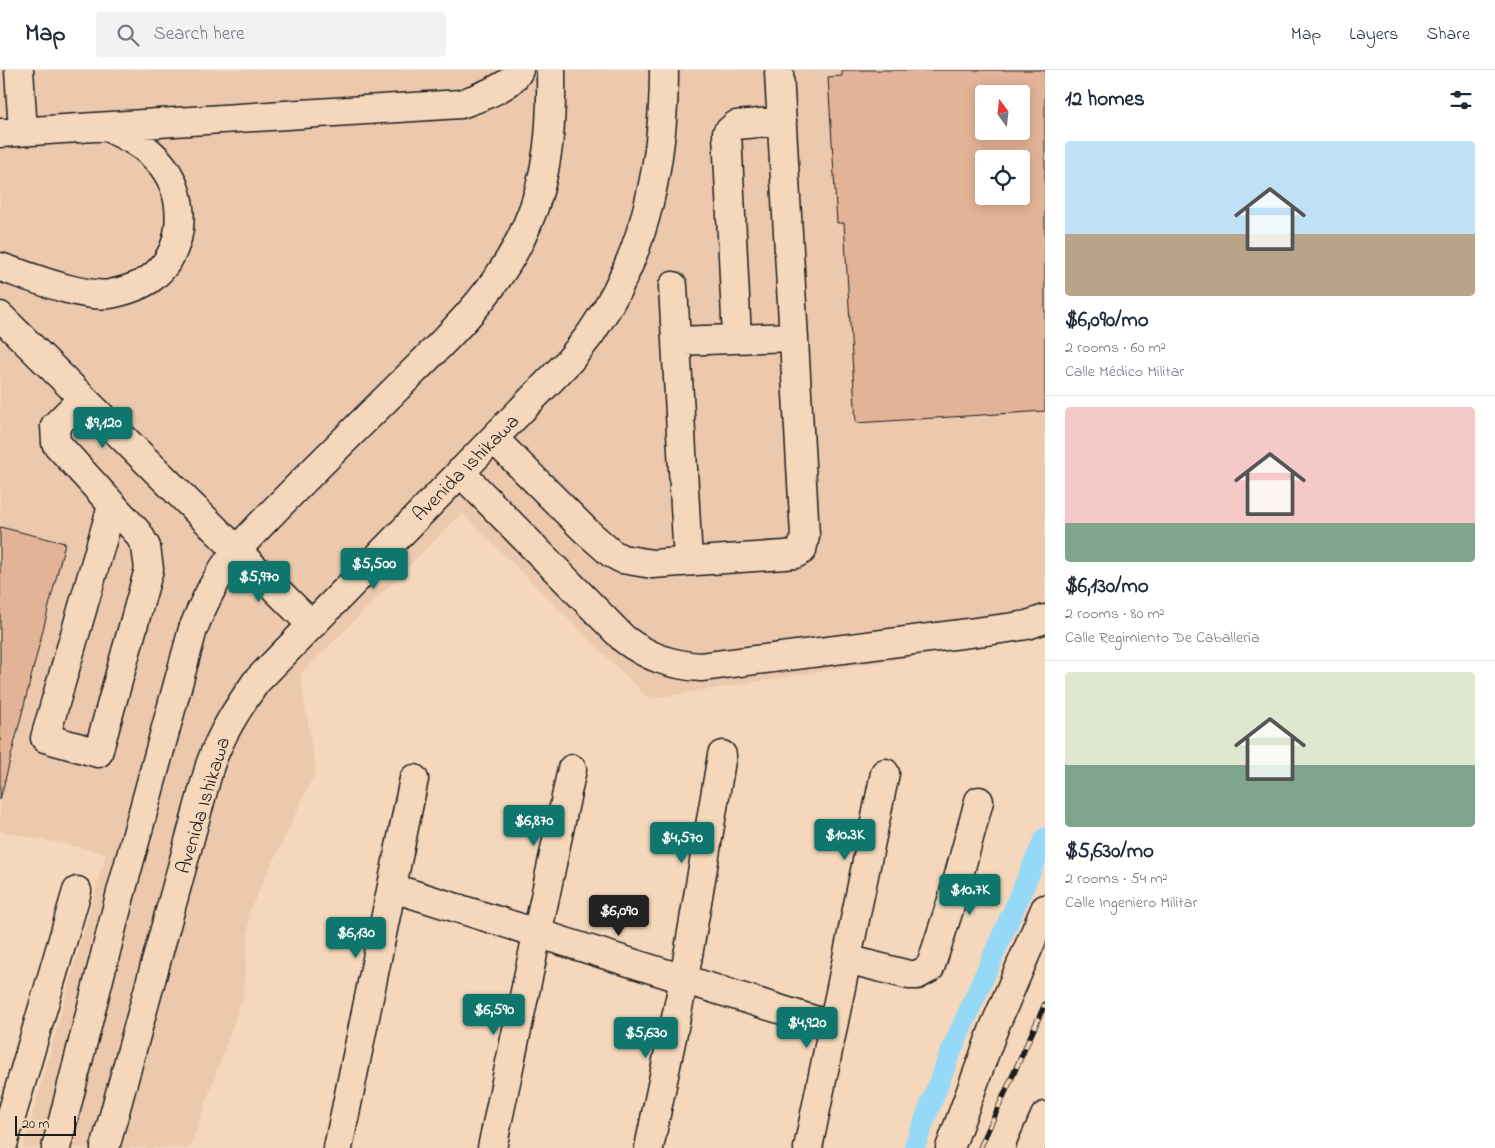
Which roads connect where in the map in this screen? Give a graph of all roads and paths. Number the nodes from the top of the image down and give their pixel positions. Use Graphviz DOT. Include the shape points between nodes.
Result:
graph roads {
  1 [pos="519,70"];
  2 [pos="551,70"];
  3 [pos="664,70"];
  4 [pos="13,72"];
  5 [pos="779,73"];
  6 [pos="782,121"];
  7 [pos="107,126"];
  8 [pos="12,132"];
  9 [pos="0,267"];
  10 [pos="673,286"];
  11 [pos="0,316"];
  12 [pos="794,337"];
  13 [pos="737,339"];
  14 [pos="676,341"];
  15 [pos="83,398"];
  16 [pos="494,439"];
  17 [pos="460,472"];
  18 [pos="112,506"];
  19 [pos="236,551"];
  20 [pos="688,561"];
  21 [pos="1045,619"];
  22 [pos="311,624"];
  23 [pos="722,755"];
  24 [pos="572,770"];
  25 [pos="885,772"];
  26 [pos="414,779"];
  27 [pos="979,801"];
  28 [pos="393,888"];
  29 [pos="77,891"];
  30 [pos="1045,909"];
  31 [pos="538,934"];
  32 [pos="847,958"];
  33 [pos="684,979"];
  34 [pos="833,1026"];
  35 [pos="1045,1116"];
  36 [pos="2,1148"];
  37 [pos="56,1148"];
  38 [pos="105,1148"];
  39 [pos="338,1148"];
  40 [pos="492,1148"];
  41 [pos="649,1148"];
  42 [pos="808,1148"];
  43 [pos="950,1148"];
  44 [pos="1031,1148"];
  1 -- 7 [label="street" via="516,76 486,95 461,104"];
  2 -- 19 [label="street" via="550,146 527,226 506,266 469,314"];
  3 -- 16 [label="street, Avenida Ishikawa" via="664,107 650,197 637,245 626,270 595,328 570,360"];
  4 -- 8 [label="street"];
  5 -- 6 [label="street"];
  6 -- 12 [label="street"];
  6 -- 13 [label="street" via="736,125 727,133"];
  7 -- 8 [label="street"];
  7 -- 9 [label="street" via="152,153 173,182 181,221 177,240 166,263 154,276 132,289 108,294 79,291"];
  10 -- 14 [label="street"];
  11 -- 15 [label="street"];
  12 -- 13 [label="street"];
  12 -- 20 [label="street" via="805,543 802,550 795,554"];
  13 -- 14 [label="street"];
  14 -- 20 [label="street"];
  15 -- 18 [label="street" via="55,426 56,443"];
  15 -- 19 [label="street"];
  16 -- 17 [label="street, Avenida Ishikawa"];
  16 -- 20 [label="street" via="611,552 636,563"];
  17 -- 21 [label="street" via="624,639 649,656 665,662 701,666 1008,628"];
  17 -- 22 [label="street, Avenida Ishikawa"];
  18 -- 18 [label="street" via="45,738 98,753 149,569 146,547 138,533"];
  19 -- 22 [label="street"];
  19 -- 37 [label="street" via="217,575 193,629"];
  22 -- 38 [label="street, Avenida Ishikawa" via="256,682 220,738"];
  23 -- 33 [label="street"];
  24 -- 31 [label="street"];
  25 -- 32 [label="street"];
  26 -- 28 [label="street"];
  27 -- 32 [label="street" via="930,968 924,973 909,975"];
  28 -- 31 [label="street"];
  28 -- 39 [label="street"];
  29 -- 36 [label="street"];
  30 -- 43 [label="street" via="994,1028"];
  31 -- 33 [label="street"];
  31 -- 40 [label="street"];
  32 -- 34 [label="street"];
  33 -- 34 [label="street"];
  33 -- 41 [label="street"];
  34 -- 42 [label="street"];
  35 -- 44 [label="street"];
}
